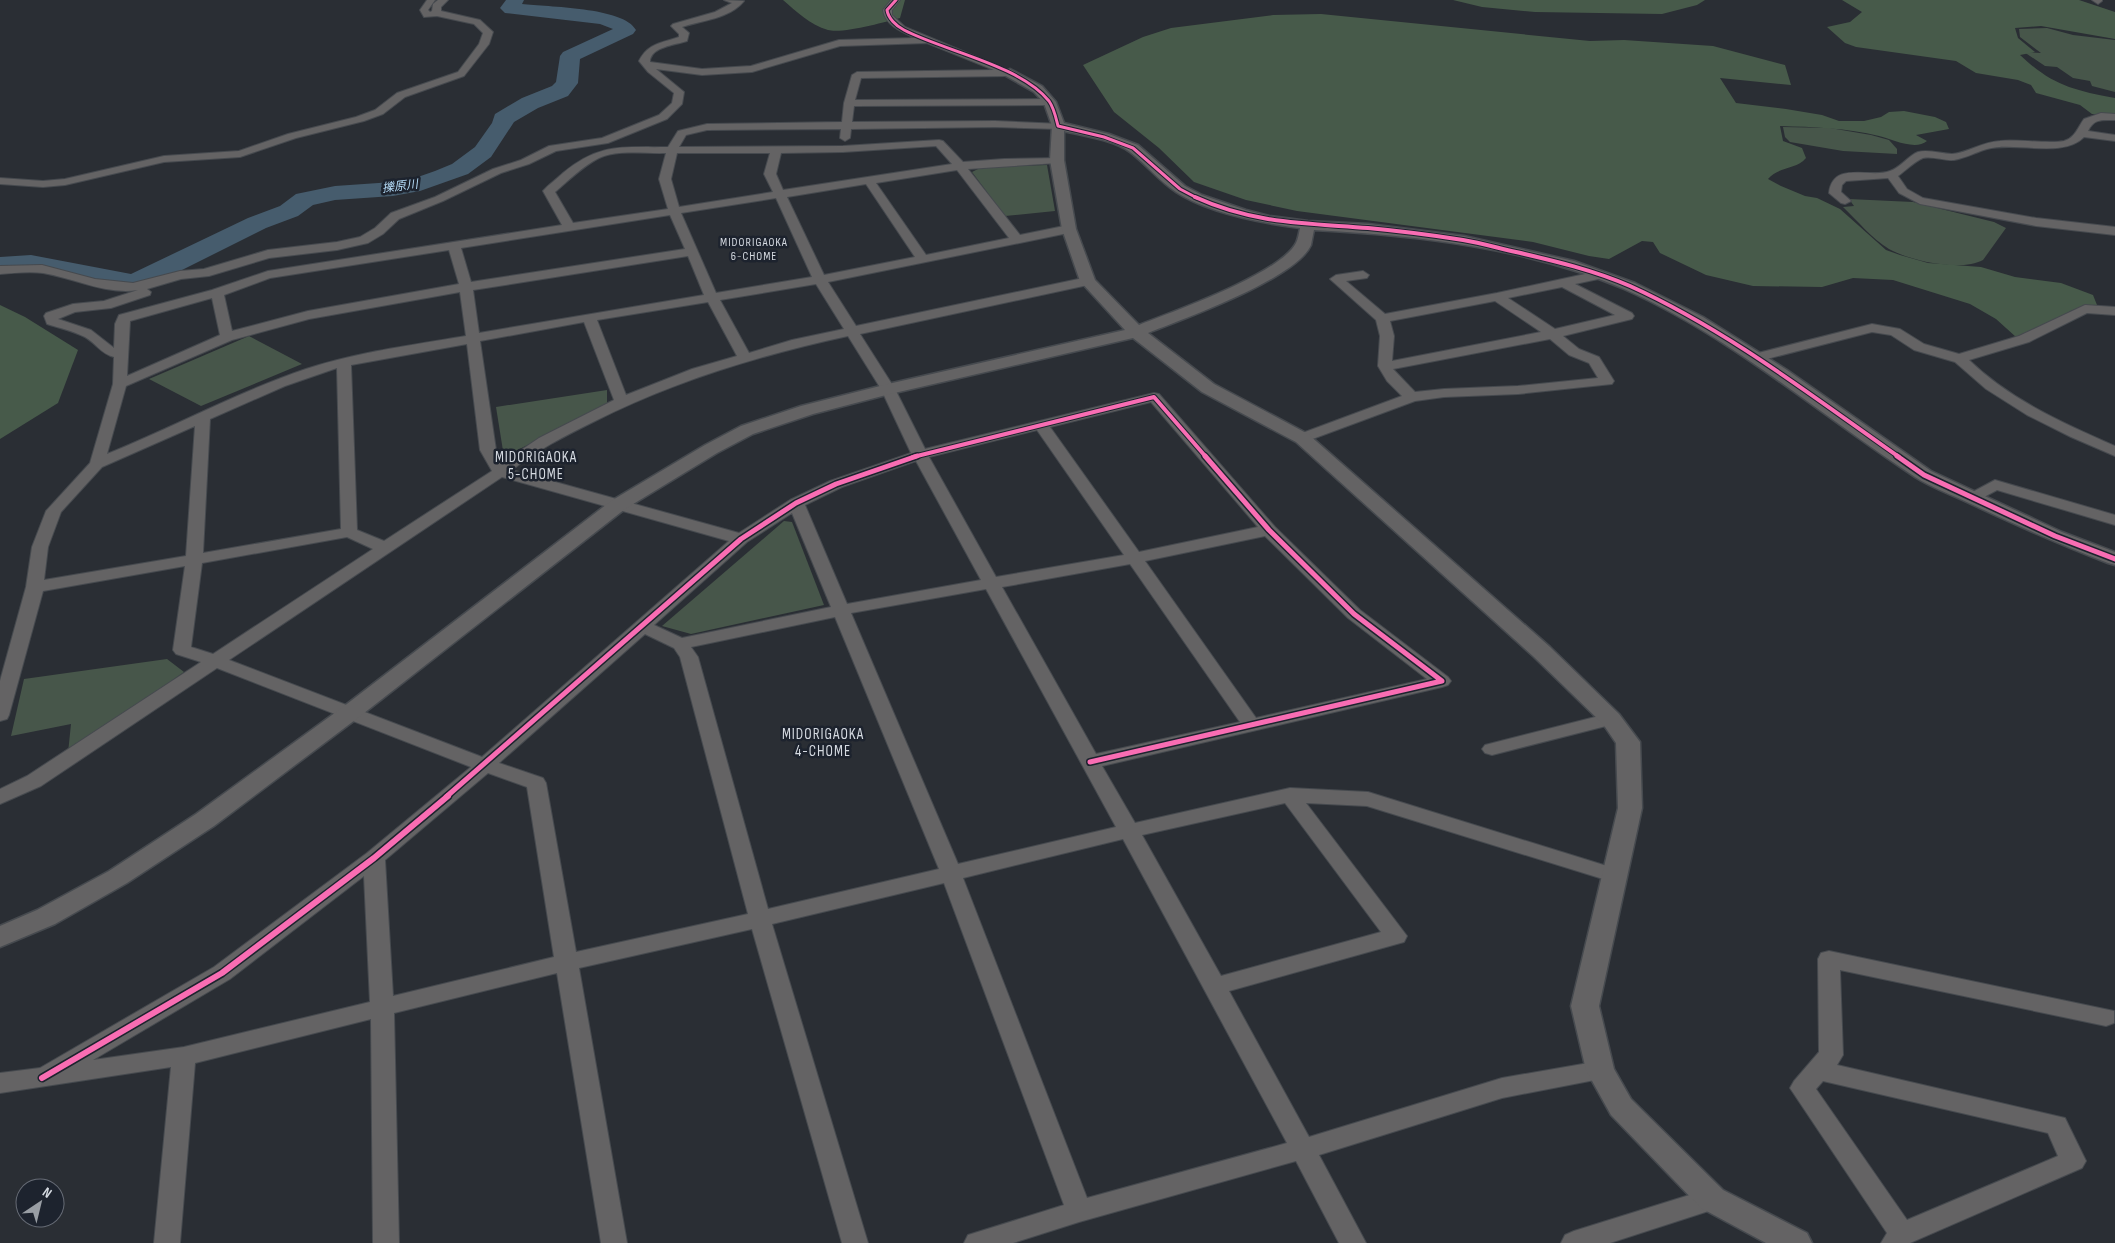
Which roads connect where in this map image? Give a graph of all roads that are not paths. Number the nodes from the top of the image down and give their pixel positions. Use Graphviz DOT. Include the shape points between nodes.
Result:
graph roads {
  1 [pos="432,0"];
  2 [pos="444,0"];
  3 [pos="728,0"];
  4 [pos="896,0"];
  5 [pos="437,13"];
  6 [pos="926,40"];
  7 [pos="646,65"];
  8 [pos="1010,73"];
  9 [pos="1050,102"];
  10 [pos="849,103"];
  11 [pos="2115,117"];
  12 [pos="847,126"];
  13 [pos="1058,126"];
  14 [pos="2081,133"];
  15 [pos="2115,138"];
  16 [pos="776,149"];
  17 [pos="843,149"];
  18 [pos="672,150"];
  19 [pos="1057,160"];
  20 [pos="960,166"];
  21 [pos="1892,175"];
  22 [pos="869,180"];
  23 [pos="0,181"];
  24 [pos="779,195"];
  25 [pos="1845,201"];
  26 [pos="674,210"];
  27 [pos="1308,225"];
  28 [pos="569,227"];
  29 [pos="1069,229"];
  30 [pos="2115,231"];
  31 [pos="1016,239"];
  32 [pos="454,246"];
  33 [pos="692,252"];
  34 [pos="922,259"];
  35 [pos="0,270"];
  36 [pos="205,273"];
  37 [pos="1363,275"];
  38 [pos="1599,275"];
  39 [pos="820,280"];
  40 [pos="1088,281"];
  41 [pos="1564,283"];
  42 [pos="466,287"];
  43 [pos="217,293"];
  44 [pos="711,296"];
  45 [pos="1497,297"];
  46 [pos="2085,309"];
  47 [pos="2115,311"];
  48 [pos="2115,315"];
  49 [pos="589,317"];
  50 [pos="1382,318"];
  51 [pos="853,332"];
  52 [pos="1136,332"];
  53 [pos="1553,334"];
  54 [pos="227,337"];
  55 [pos="472,339"];
  56 [pos="121,355"];
  57 [pos="744,358"];
  58 [pos="1755,358"];
  59 [pos="1960,359"];
  60 [pos="344,362"];
  61 [pos="1385,366"];
  62 [pos="120,384"];
  63 [pos="888,389"];
  64 [pos="1412,397"];
  65 [pos="622,402"];
  66 [pos="203,417"];
  67 [pos="1041,425"];
  68 [pos="1302,438"];
  69 [pos="2115,451"];
  70 [pos="920,455"];
  71 [pos="97,464"];
  72 [pos="500,472"];
  73 [pos="1973,498"];
  74 [pos="796,503"];
  75 [pos="618,505"];
  76 [pos="2115,520"];
  77 [pos="1270,530"];
  78 [pos="350,532"];
  79 [pos="741,540"];
  80 [pos="386,548"];
  81 [pos="1134,558"];
  82 [pos="2115,558"];
  83 [pos="194,560"];
  84 [pos="990,583"];
  85 [pos="35,587"];
  86 [pos="841,610"];
  87 [pos="643,626"];
  88 [pos="680,644"];
  89 [pos="216,661"];
  90 [pos="351,712"];
  91 [pos="0,715"];
  92 [pos="1611,719"];
  93 [pos="1251,724"];
  94 [pos="1492,749"];
  95 [pos="1090,762"];
  96 [pos="485,766"];
  97 [pos="1290,795"];
  98 [pos="0,797"];
  99 [pos="1129,831"];
  100 [pos="374,858"];
  101 [pos="950,874"];
  102 [pos="1616,876"];
  103 [pos="760,919"];
  104 [pos="0,937"];
  105 [pos="568,962"];
  106 [pos="1215,986"];
  107 [pos="382,1009"];
  108 [pos="2106,1017"];
  109 [pos="184,1056"];
  110 [pos="1600,1070"];
  111 [pos="1818,1070"];
  112 [pos="42,1078"];
  113 [pos="0,1084"];
  114 [pos="1304,1149"];
  115 [pos="1712,1199"];
  116 [pos="1079,1211"];
  117 [pos="1898,1239"];
  118 [pos="167,1243"];
  119 [pos="386,1243"];
  120 [pos="614,1243"];
  121 [pos="855,1243"];
  122 [pos="977,1243"];
  123 [pos="1353,1243"];
  124 [pos="1574,1243"];
  125 [pos="1796,1243"];
  1 -- 5 [label="street" via="424,10 427,16"];
  2 -- 5 [label="street" via="436,6"];
  3 -- 7 [label="street" via="740,1 731,9 710,18 676,26 684,33 684,40 652,49 644,62"];
  4 -- 6 [label="street" via="887,10 888,16 902,29"];
  5 -- 23 [label="street" via="483,25 488,32 484,44 460,74 402,95 380,112 240,154 164,159 65,182"];
  6 -- 7 [label="street" via="839,43 752,69 702,72"];
  6 -- 8 [label="street"];
  7 -- 36 [label="street" via="679,92 677,104 663,117 604,140 553,148 497,171 395,216 364,240 268,254"];
  8 -- 9 [label="street" via="1038,89"];
  8 -- 10 [label="street" via="857,75"];
  9 -- 10 [label="street"];
  9 -- 13 [label="street"];
  10 -- 12 [label="street"];
  11 -- 14 [label="street" via="2096,115 2088,119"];
  12 -- 13 [label="street"];
  12 -- 17 [label="street"];
  12 -- 18 [label="street" via="707,127 682,133"];
  13 -- 19 [label="street"];
  13 -- 27 [label="street" via="1133,148 1180,189 1197,198 1269,220"];
  14 -- 15 [label="street"];
  14 -- 21 [label="street" via="2066,144 1992,144 1952,157 1922,155"];
  16 -- 17 [label="street"];
  16 -- 18 [label="street"];
  16 -- 24 [label="street" via="770,174"];
  17 -- 20 [label="street" via="939,144"];
  18 -- 26 [label="street" via="665,179"];
  18 -- 28 [label="street" via="619,151 597,155 574,170 549,191"];
  19 -- 20 [label="street"];
  19 -- 29 [label="street"];
  20 -- 22 [label="street"];
  20 -- 31 [label="street"];
  21 -- 25 [label="street" via="1843,178 1836,184 1835,193"];
  21 -- 30 [label="street" via="1902,192 1920,201 2036,222"];
  22 -- 24 [label="street"];
  22 -- 34 [label="street"];
  24 -- 26 [label="street"];
  24 -- 39 [label="street"];
  26 -- 28 [label="street"];
  26 -- 33 [label="street"];
  27 -- 38 [label="street" via="1377,229 1464,240 1537,256"];
  27 -- 52 [label="street" via="1302,245 1286,263 1231,294"];
  28 -- 32 [label="street"];
  29 -- 31 [label="street"];
  29 -- 40 [label="street"];
  31 -- 34 [label="street"];
  32 -- 42 [label="street"];
  32 -- 43 [label="street" via="268,275"];
  33 -- 42 [label="street"];
  33 -- 44 [label="street"];
  34 -- 39 [label="street"];
  35 -- 36 [label="street" via="42,269 120,287"];
  36 -- 56 [label="street" via="106,304 73,308 52,316 52,321 91,335 110,353"];
  37 -- 50 [label="street" via="1336,279"];
  38 -- 41 [label="street"];
  38 -- 58 [label="street" via="1667,304"];
  39 -- 44 [label="street"];
  39 -- 51 [label="street"];
  40 -- 51 [label="street"];
  40 -- 52 [label="street"];
  41 -- 45 [label="street"];
  41 -- 53 [label="street" via="1627,316"];
  42 -- 54 [label="street" via="308,315"];
  42 -- 55 [label="street"];
  43 -- 54 [label="street"];
  43 -- 56 [label="street" via="124,318"];
  44 -- 49 [label="street"];
  44 -- 57 [label="street"];
  45 -- 50 [label="street"];
  45 -- 53 [label="street"];
  46 -- 47 [label="street"];
  46 -- 48 [label="street"];
  46 -- 59 [label="street" via="2024,340"];
  49 -- 55 [label="street"];
  49 -- 65 [label="street"];
  50 -- 61 [label="street" via="1388,329"];
  51 -- 57 [label="street"];
  51 -- 63 [label="street"];
  52 -- 63 [label="street"];
  52 -- 68 [label="street" via="1208,388"];
  53 -- 61 [label="street"];
  53 -- 64 [label="street" via="1574,352 1594,360 1607,381"];
  54 -- 62 [label="street"];
  55 -- 60 [label="street"];
  55 -- 72 [label="street" via="488,450"];
  56 -- 62 [label="street"];
  57 -- 65 [label="street" via="697,372"];
  58 -- 59 [label="street" via="1872,328 1895,332 1918,347"];
  58 -- 73 [label="street" via="1924,476"];
  59 -- 69 [label="street" via="1974,375 2018,402 2080,437"];
  60 -- 66 [label="street" via="264,388"];
  60 -- 78 [label="street"];
  61 -- 64 [label="street"];
  62 -- 71 [label="street"];
  63 -- 70 [label="street"];
  63 -- 75 [label="street" via="747,430"];
  64 -- 68 [label="street"];
  65 -- 72 [label="street" via="544,441"];
  66 -- 71 [label="street"];
  66 -- 83 [label="street"];
  67 -- 70 [label="street"];
  67 -- 77 [label="street" via="1154,397"];
  67 -- 81 [label="street"];
  68 -- 92 [label="street" via="1542,652"];
  70 -- 74 [label="street" via="836,484"];
  70 -- 84 [label="street"];
  71 -- 85 [label="street" via="54,511 40,547"];
  72 -- 75 [label="street"];
  72 -- 80 [label="street"];
  73 -- 76 [label="street" via="1995,485"];
  73 -- 82 [label="street" via="2055,536"];
  74 -- 79 [label="street"];
  74 -- 86 [label="street"];
  75 -- 79 [label="street"];
  75 -- 90 [label="street"];
  77 -- 81 [label="street"];
  77 -- 93 [label="street" via="1354,614 1442,681"];
  78 -- 80 [label="street"];
  78 -- 83 [label="street"];
  79 -- 87 [label="street"];
  80 -- 89 [label="street"];
  81 -- 84 [label="street"];
  81 -- 93 [label="street"];
  83 -- 85 [label="street"];
  83 -- 89 [label="street" via="182,650"];
  84 -- 86 [label="street"];
  84 -- 95 [label="street"];
  85 -- 91 [label="street"];
  86 -- 88 [label="street"];
  86 -- 101 [label="street"];
  87 -- 88 [label="street"];
  87 -- 96 [label="street"];
  88 -- 103 [label="street" via="689,657"];
  89 -- 90 [label="street"];
  89 -- 98 [label="street" via="34,781"];
  90 -- 96 [label="street"];
  90 -- 104 [label="street" via="205,820 118,877"];
  92 -- 94 [label="street"];
  92 -- 102 [label="street" via="1628,742 1630,808"];
  93 -- 95 [label="street"];
  95 -- 99 [label="street"];
  96 -- 100 [label="street"];
  96 -- 105 [label="street" via="536,783"];
  97 -- 99 [label="street"];
  97 -- 102 [label="street" via="1368,799"];
  97 -- 106 [label="street" via="1396,936"];
  99 -- 101 [label="street"];
  99 -- 106 [label="street"];
  100 -- 107 [label="street"];
  100 -- 112 [label="street" via="222,973"];
  101 -- 103 [label="street"];
  101 -- 116 [label="street"];
  102 -- 110 [label="street" via="1585,1006"];
  103 -- 105 [label="street"];
  103 -- 121 [label="street"];
  105 -- 107 [label="street"];
  105 -- 120 [label="street"];
  106 -- 114 [label="street"];
  107 -- 109 [label="street"];
  107 -- 119 [label="street"];
  108 -- 111 [label="street" via="1829,959 1831,1054"];
  109 -- 112 [label="street"];
  109 -- 118 [label="street"];
  110 -- 114 [label="street" via="1502,1088"];
  110 -- 115 [label="street" via="1621,1107"];
  111 -- 117 [label="street" via="1802,1088"];
  111 -- 117 [label="street" via="2056,1125 2073,1161"];
  112 -- 113 [label="street"];
  114 -- 116 [label="street"];
  114 -- 123 [label="street"];
  115 -- 124 [label="street"];
  115 -- 125 [label="street"];
  116 -- 122 [label="street"];
}
